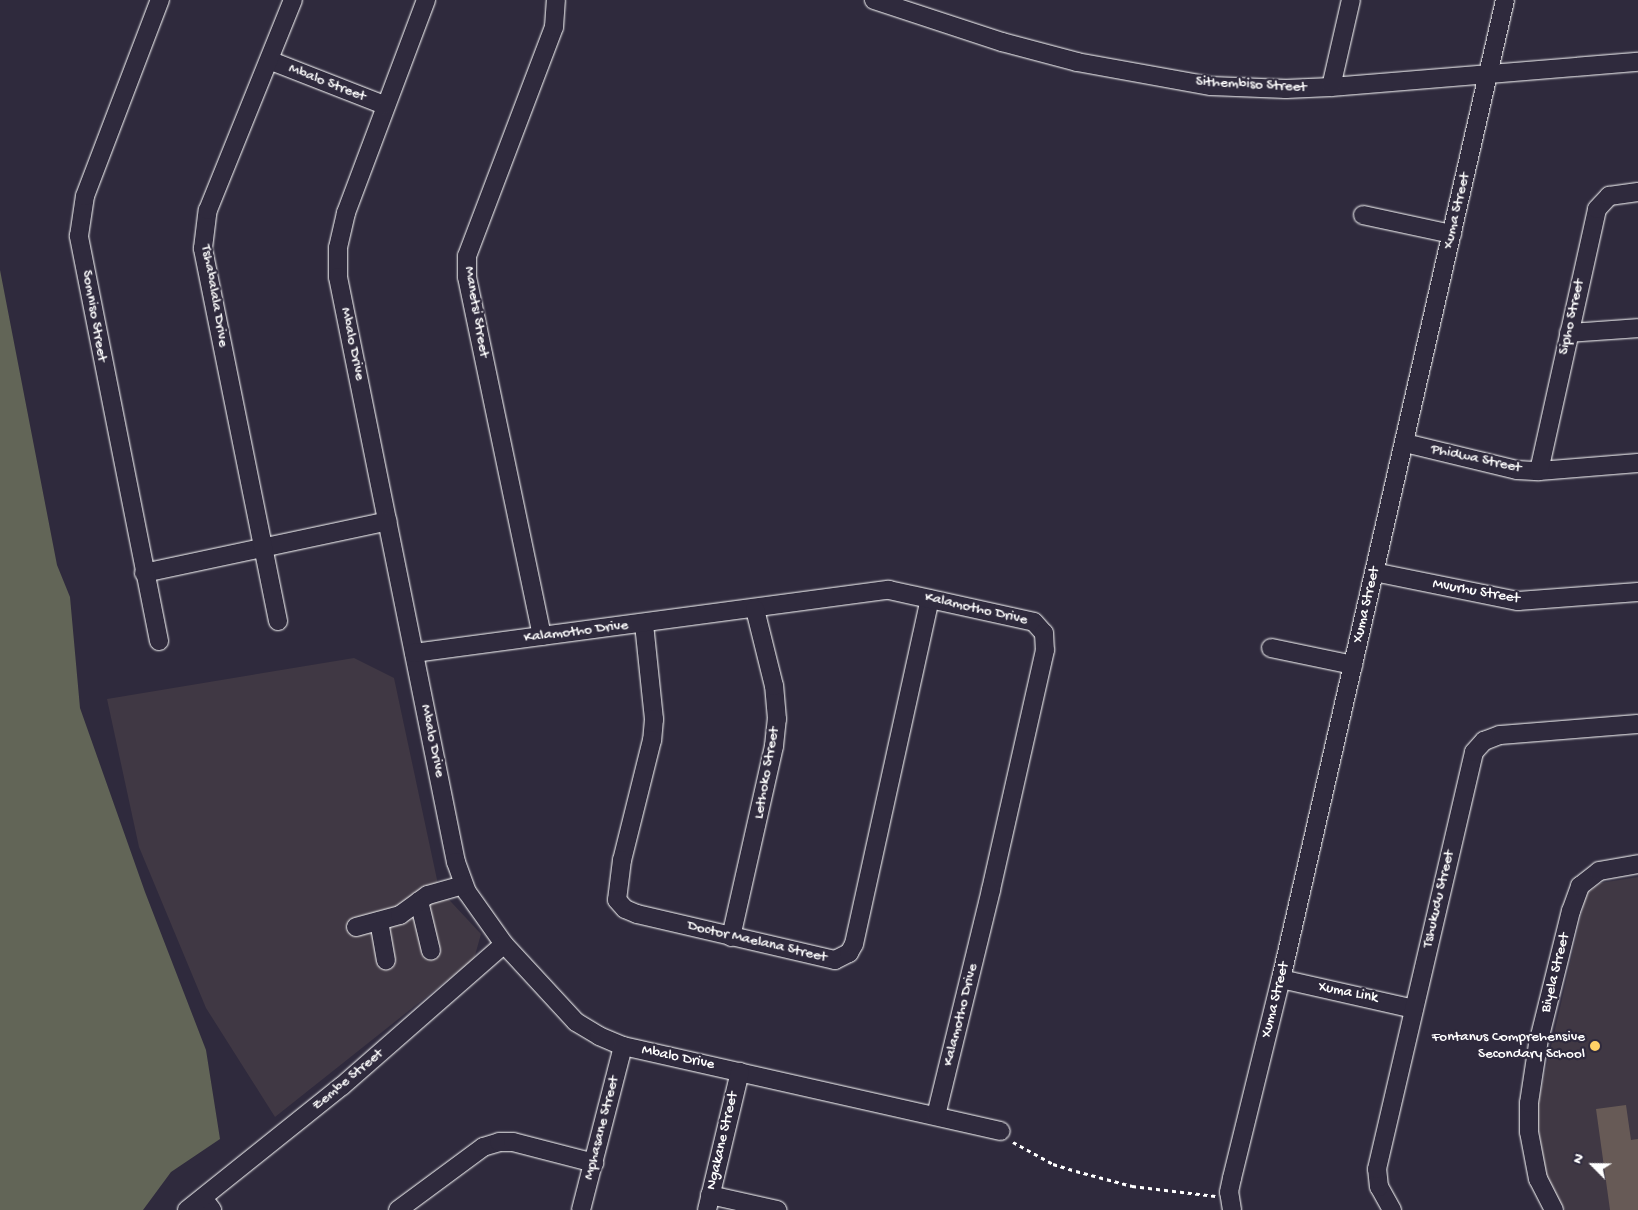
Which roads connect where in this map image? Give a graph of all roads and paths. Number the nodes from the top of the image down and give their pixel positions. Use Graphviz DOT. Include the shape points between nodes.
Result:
graph roads {
  1 [pos="160,0"];
  2 [pos="293,0"];
  3 [pos="426,0"];
  4 [pos="556,0"];
  5 [pos="874,0"];
  6 [pos="1351,0"];
  7 [pos="1505,0"];
  8 [pos="271,61"];
  9 [pos="1638,62"];
  10 [pos="1488,75"];
  11 [pos="1331,87"];
  12 [pos="384,105"];
  13 [pos="1638,192"];
  14 [pos="1363,215"];
  15 [pos="1452,234"];
  16 [pos="1638,328"];
  17 [pos="1569,333"];
  18 [pos="1405,444"];
  19 [pos="1638,463"];
  20 [pos="1538,471"];
  21 [pos="388,521"];
  22 [pos="263,545"];
  23 [pos="1374,572"];
  24 [pos="144,573"];
  25 [pos="1638,592"];
  26 [pos="930,599"];
  27 [pos="756,609"];
  28 [pos="278,621"];
  29 [pos="644,624"];
  30 [pos="542,636"];
  31 [pos="159,642"];
  32 [pos="1271,648"];
  33 [pos="414,654"];
  34 [pos="1353,665"];
  35 [pos="1638,724"];
  36 [pos="1638,864"];
  37 [pos="464,885"];
  38 [pos="419,901"];
  39 [pos="378,921"];
  40 [pos="356,927"];
  41 [pos="731,937"];
  42 [pos="504,944"];
  43 [pos="431,951"];
  44 [pos="386,960"];
  45 [pos="1281,979"];
  46 [pos="1414,1009"];
  47 [pos="623,1046"];
  48 [pos="740,1072"];
  49 [pos="936,1116"];
  50 [pos="1001,1132"];
  51 [pos="594,1162"];
  52 [pos="709,1203"];
  53 [pos="208,1204"];
  54 [pos="1231,1204"];
  55 [pos="187,1210"];
  56 [pos="398,1210"];
  57 [pos="581,1210"];
  58 [pos="777,1210"];
  59 [pos="1392,1210"];
  60 [pos="1554,1210"];
  1 -- 24 [label="street, Somniso Street" via="85,196 80,226 91,309"];
  2 -- 8 [label="street, Tshabalala Drive"];
  3 -- 12 [label="street, Mbalo Drive"];
  4 -- 30 [label="street, Manetsi Street" via="554,27 467,256 467,277"];
  5 -- 11 [label="street, Sithembiso Street" via="1002,42 1077,62 1211,86"];
  6 -- 11 [label="street"];
  7 -- 10 [label="street, Xuma Street"];
  8 -- 12 [label="street, Mbalo Street"];
  8 -- 22 [label="street, Tshabalala Drive" via="208,210 203,248"];
  9 -- 10 [label="street, Sithembiso Street"];
  10 -- 11 [label="street, Sithembiso Street"];
  10 -- 15 [label="street, Xuma Street"];
  12 -- 21 [label="street, Mbalo Drive" via="346,213 338,248 338,268"];
  13 -- 17 [label="street, Sipho Street" via="1610,196 1600,204"];
  14 -- 15 [label="street"];
  15 -- 18 [label="street, Xuma Street"];
  16 -- 17 [label="street"];
  17 -- 20 [label="street, Sipho Street"];
  18 -- 20 [label="street, Phidwa Street" via="1517,470"];
  18 -- 23 [label="street, Xuma Street"];
  19 -- 20 [label="street, Phidwa Street"];
  21 -- 22 [label="street"];
  21 -- 33 [label="street, Mbalo Drive"];
  22 -- 24 [label="street"];
  22 -- 28 [label="street, Tshabalala Drive"];
  23 -- 25 [label="street, Mvurhu Street" via="1512,601"];
  23 -- 34 [label="street, Xuma Street"];
  24 -- 31 [label="street, Somniso Street"];
  26 -- 27 [label="street, Kalamotho Drive" via="889,590"];
  26 -- 41 [label="street, Doctor Maelana Street" via="854,944 849,953 835,960"];
  26 -- 49 [label="street, Kalamotho Drive" via="1024,618 1039,628 1045,642 992,890"];
  27 -- 29 [label="street, Kalamotho Drive"];
  27 -- 41 [label="street, Lethoko Street" via="774,686 776,728"];
  29 -- 30 [label="street, Kalamotho Drive"];
  29 -- 41 [label="street, Doctor Maelana Street" via="654,719 652,740 616,896 620,904 637,914"];
  30 -- 33 [label="street, Kalamotho Drive"];
  32 -- 34 [label="street"];
  33 -- 37 [label="street, Mbalo Drive" via="456,862"];
  34 -- 45 [label="street, Xuma Street"];
  35 -- 46 [label="street, Tshukudu Street" via="1500,735 1476,749 1470,763"];
  36 -- 60 [label="street, Biyela Street" via="1599,870 1580,886 1571,911 1530,1087 1529,1132 1536,1172"];
  37 -- 38 [label="street"];
  37 -- 42 [label="street, Mbalo Drive"];
  38 -- 39 [label="street" via="400,915"];
  38 -- 43 [label="street"];
  39 -- 40 [label="street"];
  39 -- 44 [label="street"];
  42 -- 47 [label="street, Mbalo Drive" via="576,1022"];
  42 -- 53 [label="street, Zembe Street"];
  45 -- 46 [label="street, Xuma Link"];
  45 -- 54 [label="street, Xuma Street" via="1232,1178"];
  46 -- 59 [label="street, Tshukudu Street" via="1377,1169 1379,1187"];
  47 -- 48 [label="street, Mbalo Drive"];
  47 -- 51 [label="street, Mphasane Street"];
  48 -- 49 [label="street, Mbalo Drive"];
  48 -- 52 [label="street, Ngakane Street"];
  49 -- 50 [label="street, Mbalo Drive"];
  50 -- 54 [label="path" via="1020,1148 1076,1171 1132,1186"];
  51 -- 56 [label="street" via="513,1142 499,1142 483,1146"];
  51 -- 57 [label="street, Mphasane Street"];
  52 -- 58 [label="street"];
  53 -- 55 [label="street, Zembe Street"];
}
